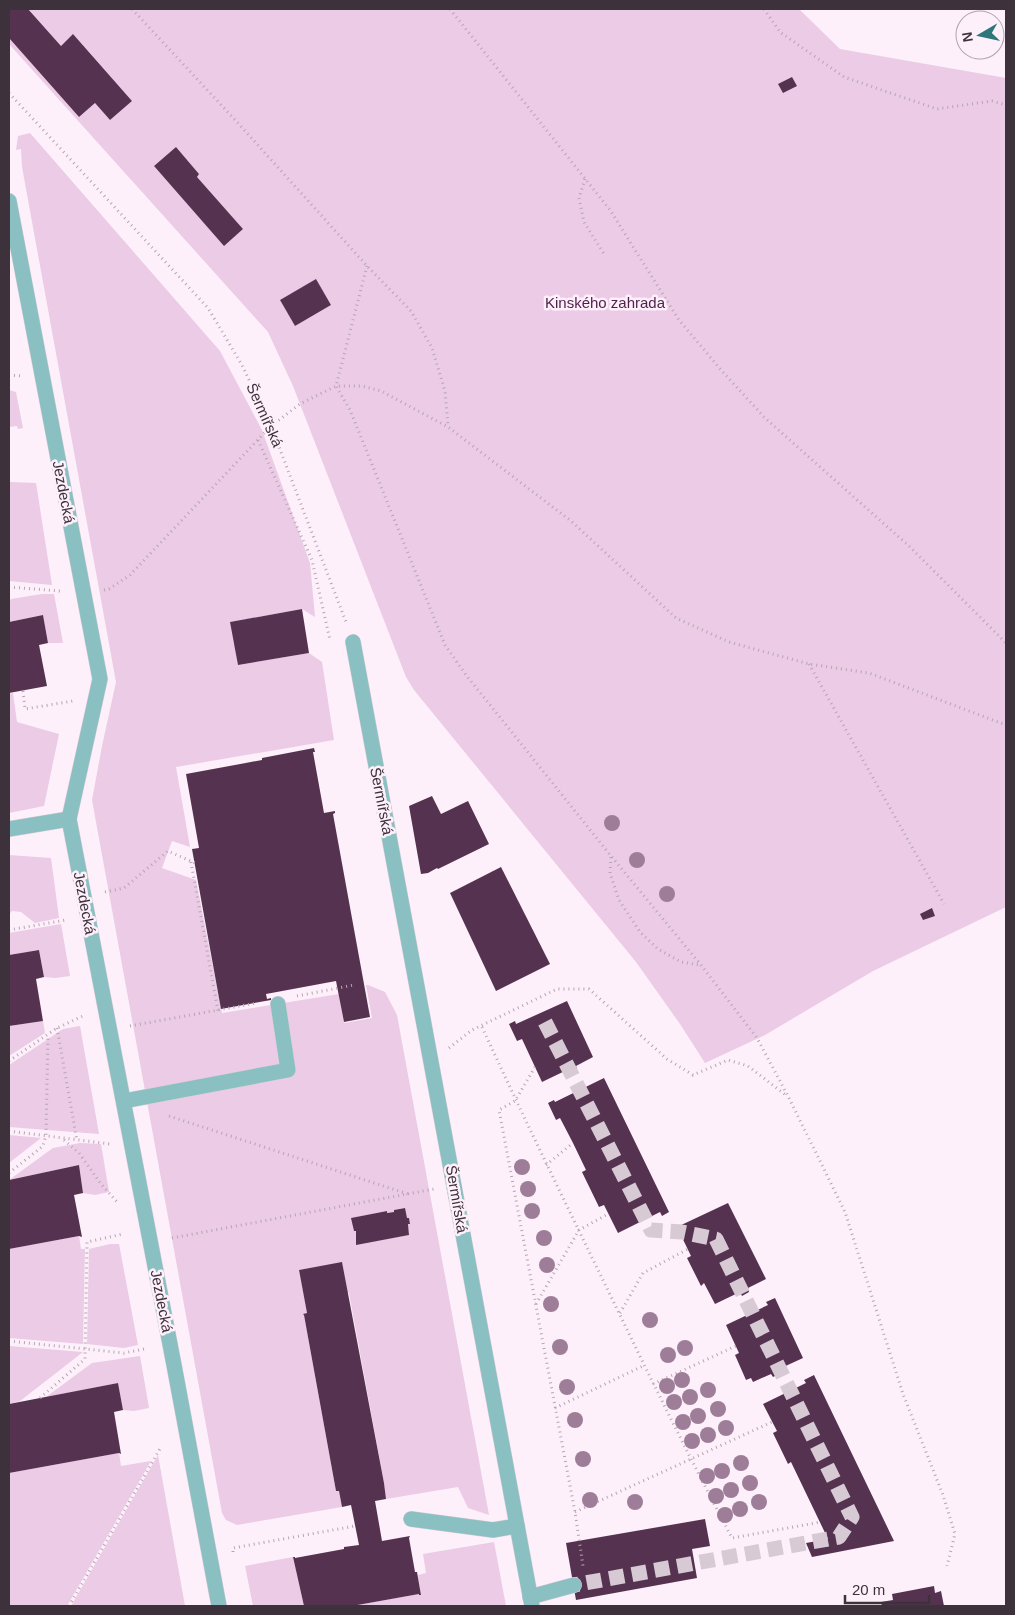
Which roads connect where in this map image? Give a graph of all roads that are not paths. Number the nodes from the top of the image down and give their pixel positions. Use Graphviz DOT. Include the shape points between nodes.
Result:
graph roads {
  1 [pos="9,201"];
  2 [pos="353,642"];
  3 [pos="69,819"];
  4 [pos="9,829"];
  5 [pos="278,1004"];
  6 [pos="124,1101"];
  7 [pos="411,1519"];
  8 [pos="517,1526"];
  9 [pos="574,1585"];
  10 [pos="531,1602"];
  11 [pos="218,1606"];
  1 -- 3 [label="street, Jezdecká" via="100,679"];
  2 -- 8 [label="street, Šermířská"];
  3 -- 4 [label="street"];
  3 -- 6 [label="street, Jezdecká"];
  5 -- 6 [label="street" via="288,1070"];
  6 -- 11 [label="street, Jezdecká"];
  7 -- 8 [label="street" via="493,1530"];
  8 -- 10 [label="street, Šermířská"];
  9 -- 10 [label="street"];
}
